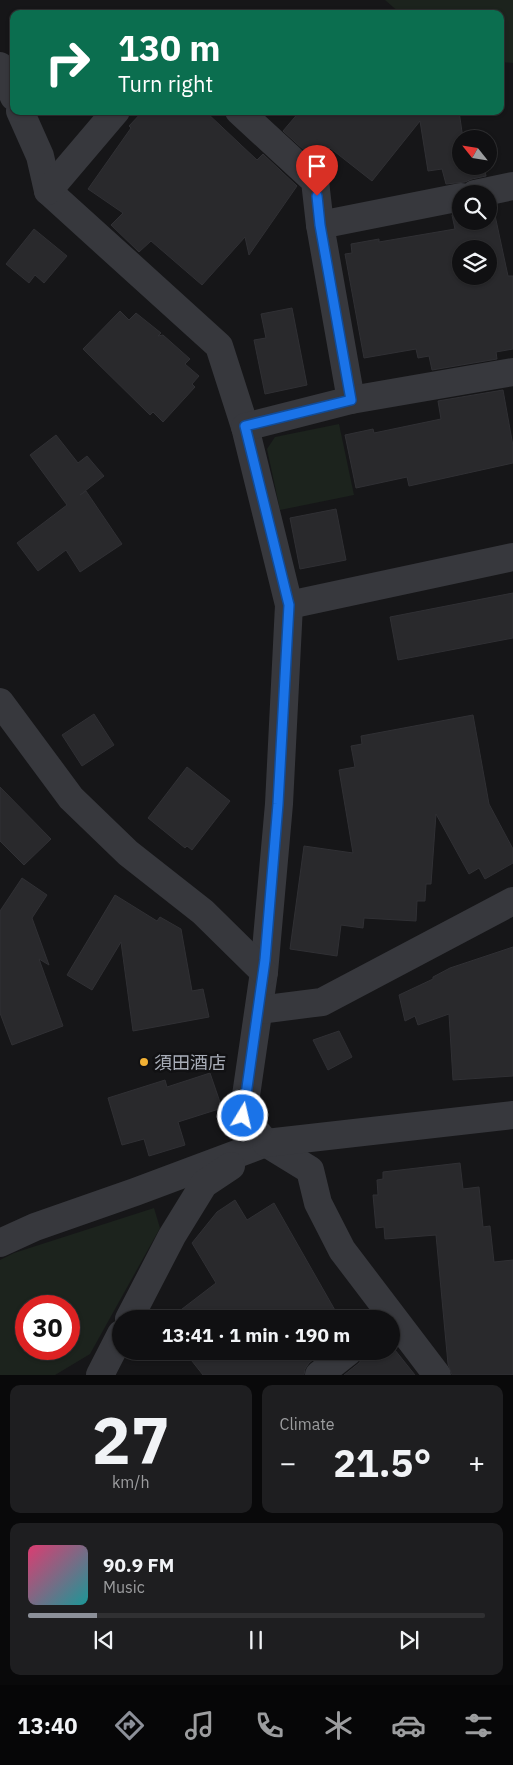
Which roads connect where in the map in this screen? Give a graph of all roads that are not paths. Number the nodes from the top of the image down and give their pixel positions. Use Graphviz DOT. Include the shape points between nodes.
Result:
graph roads {
  1 [pos="0,66"];
  2 [pos="10,88"];
  3 [pos="22,115"];
  4 [pos="113,115"];
  5 [pos="243,115"];
  6 [pos="513,186"];
  7 [pos="497,189"];
  8 [pos="48,191"];
  9 [pos="452,199"];
  10 [pos="320,225"];
  11 [pos="513,372"];
  12 [pos="351,400"];
  13 [pos="245,426"];
  14 [pos="513,557"];
  15 [pos="289,605"];
  16 [pos="0,702"];
  17 [pos="513,901"];
  18 [pos="264,972"];
  19 [pos="259,1010"];
  20 [pos="513,1115"];
  21 [pos="266,1143"];
  22 [pos="0,1244"];
  23 [pos="134,1310"];
  24 [pos="385,1310"];
  25 [pos="400,1329"];
  26 [pos="112,1352"];
  27 [pos="338,1360"];
  28 [pos="100,1375"];
  29 [pos="319,1375"];
  30 [pos="437,1375"];
  1 -- 2 [label="street"];
  3 -- 8 [label="street" via="40,156"];
  4 -- 8 [label="street"];
  5 -- 10 [label="street" via="315,181"];
  6 -- 7 [label="street"];
  8 -- 13 [label="street" via="219,346"];
  9 -- 10 [label="street"];
  10 -- 12 [label="street"];
  11 -- 12 [label="street"];
  12 -- 13 [label="street"];
  13 -- 15 [label="street"];
  14 -- 15 [label="street"];
  15 -- 18 [label="street" via="278,804"];
  16 -- 18 [label="street" via="71,798 128,852 203,912"];
  17 -- 19 [label="street" via="322,1002"];
  18 -- 19 [label="street"];
  19 -- 21 [label="street" via="243,1116"];
  20 -- 21 [label="street"];
  21 -- 22 [label="street" via="35,1227"];
  21 -- 23 [label="street" via="204,1184 172,1236"];
  21 -- 24 [label="street" via="310,1170 318,1203 342,1250"];
  25 -- 30 [label="street"];
  26 -- 28 [label="street"];
  27 -- 29 [label="street"];
}
